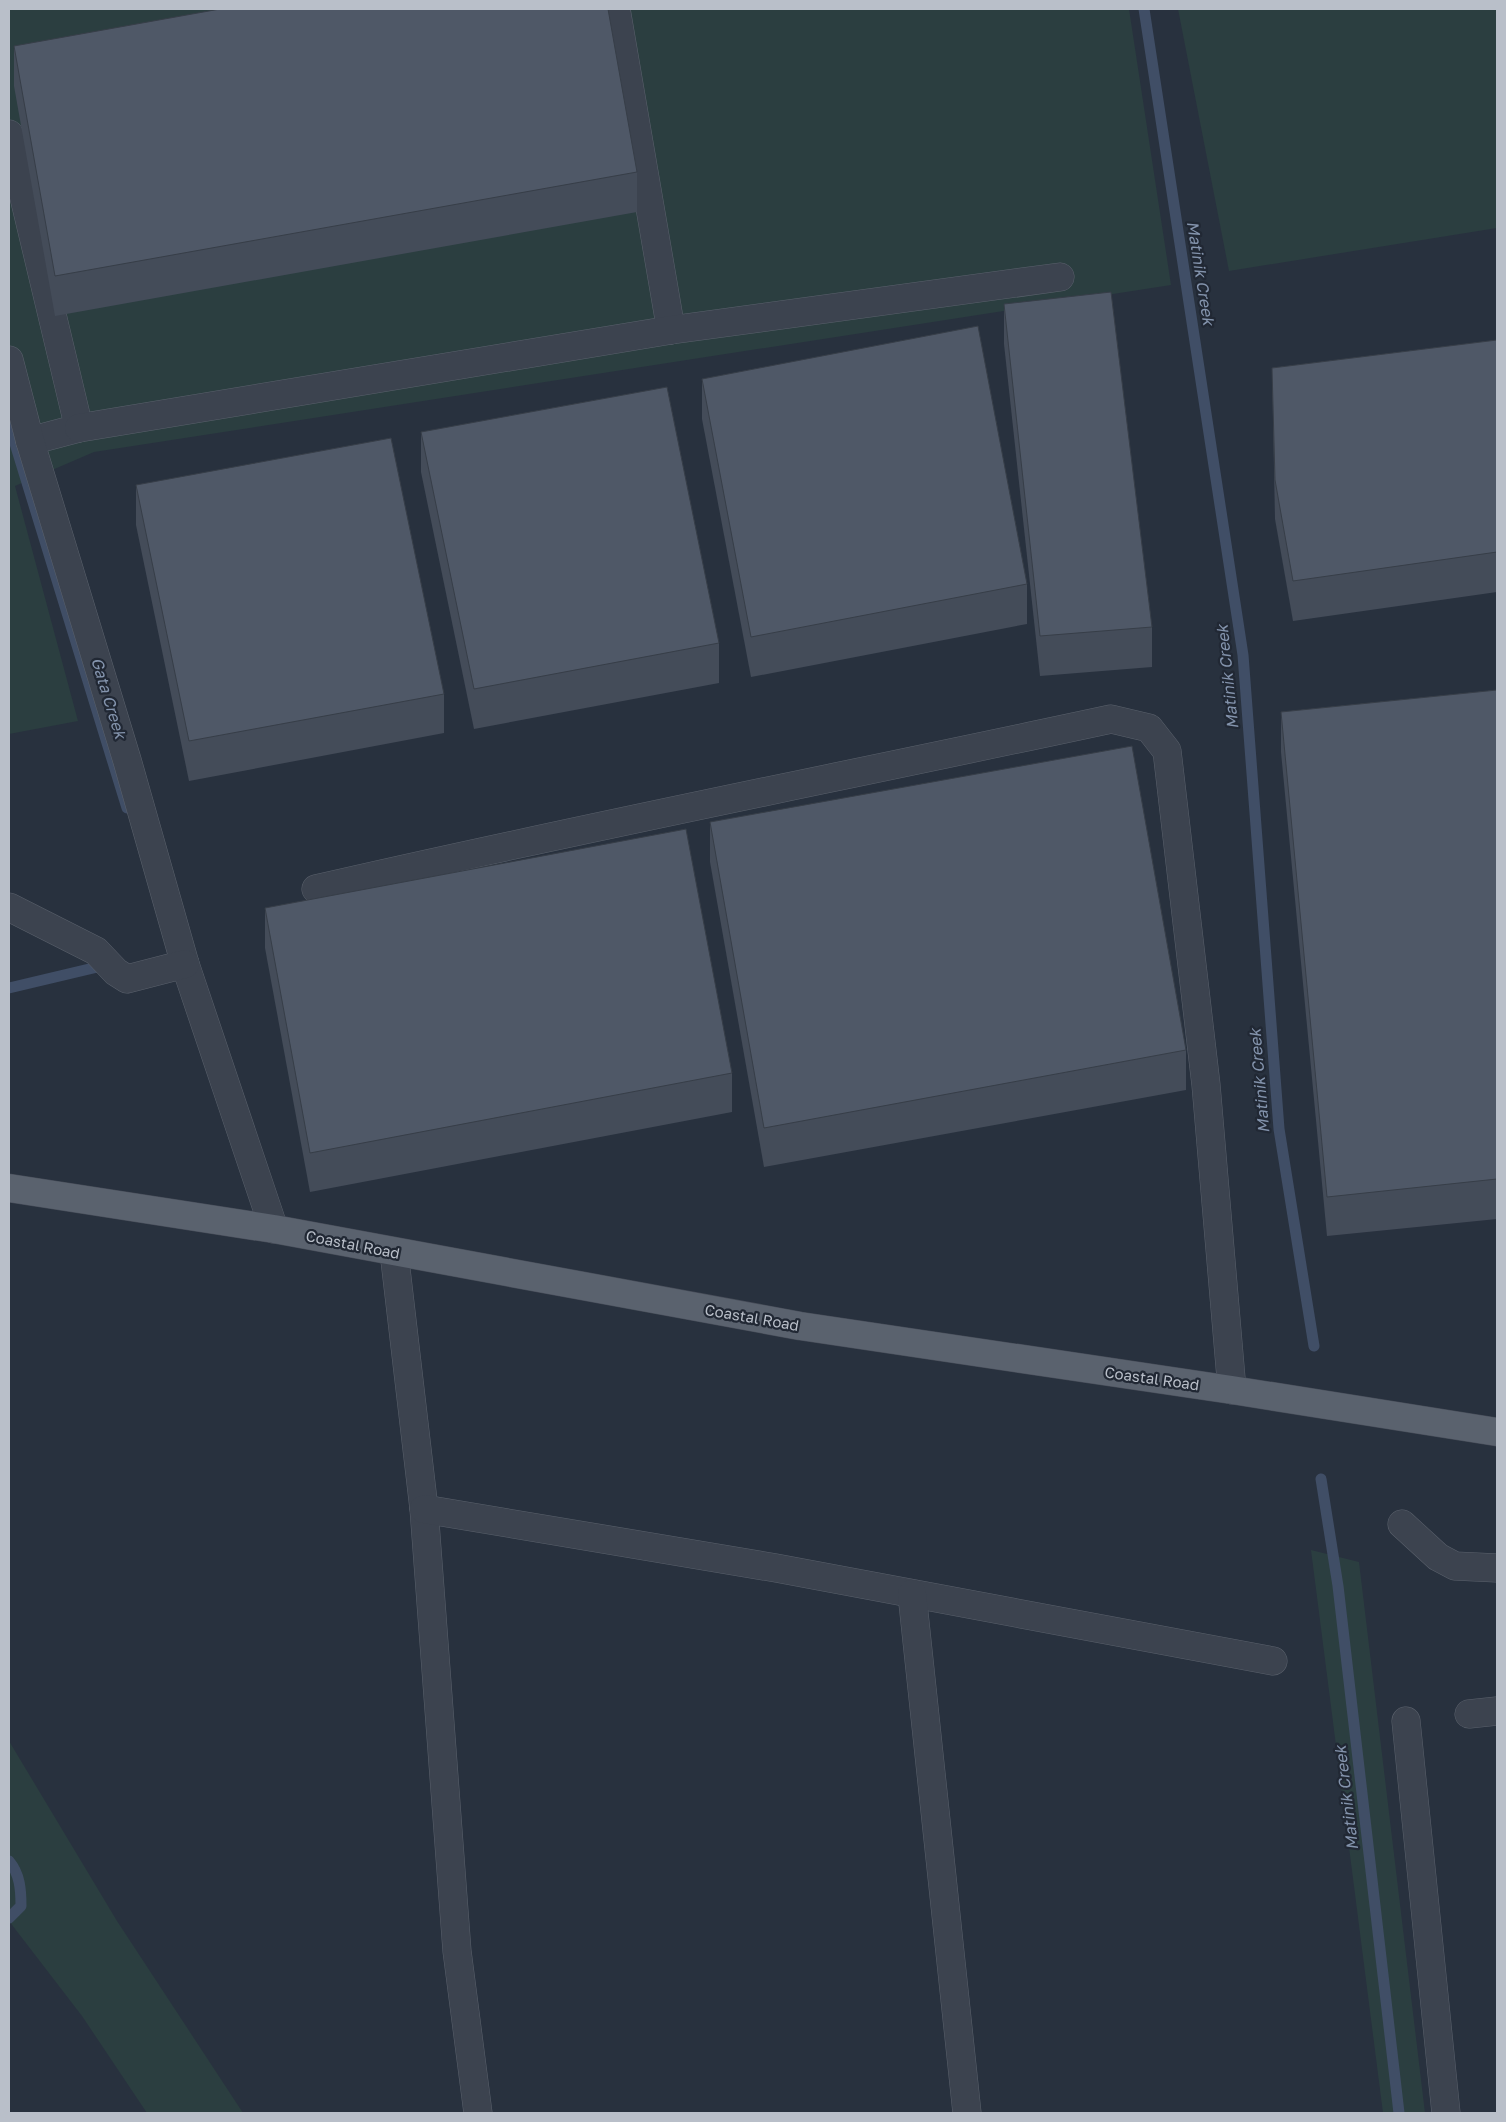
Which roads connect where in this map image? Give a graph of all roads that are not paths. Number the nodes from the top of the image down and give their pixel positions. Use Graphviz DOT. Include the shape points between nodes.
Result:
graph roads {
  1 [pos="616,9"];
  2 [pos="9,134"];
  3 [pos="1060,277"];
  4 [pos="671,330"];
  5 [pos="9,360"];
  6 [pos="79,428"];
  7 [pos="30,440"];
  8 [pos="316,889"];
  9 [pos="9,907"];
  10 [pos="185,964"];
  11 [pos="9,1188"];
  12 [pos="274,1228"];
  13 [pos="394,1252"];
  14 [pos="1232,1390"];
  15 [pos="1497,1432"];
  16 [pos="424,1509"];
  17 [pos="1402,1524"];
  18 [pos="1497,1568"];
  19 [pos="912,1594"];
  20 [pos="1273,1661"];
  21 [pos="1497,1711"];
  22 [pos="1469,1714"];
  23 [pos="1406,1721"];
  24 [pos="478,2113"];
  25 [pos="967,2113"];
  26 [pos="1446,2113"];
  1 -- 4 [label="lane"];
  2 -- 6 [label="lane"];
  3 -- 4 [label="lane"];
  4 -- 6 [label="lane"];
  5 -- 7 [label="lane"];
  6 -- 7 [label="lane"];
  7 -- 10 [label="lane"];
  8 -- 14 [label="lane" via="507,845 620,824 1111,719 1149,728 1167,751 1207,1094"];
  9 -- 10 [label="lane" via="96,951 127,979"];
  10 -- 12 [label="lane"];
  11 -- 12 [label="main road, Coastal Road"];
  12 -- 13 [label="main road, Coastal Road"];
  13 -- 14 [label="main road, Coastal Road" via="800,1326"];
  13 -- 16 [label="lane"];
  14 -- 15 [label="main road, Coastal Road"];
  16 -- 19 [label="lane"];
  16 -- 24 [label="lane" via="457,1951"];
  17 -- 18 [label="lane" via="1438,1557 1455,1566"];
  19 -- 20 [label="lane"];
  19 -- 25 [label="lane"];
  21 -- 22 [label="lane"];
  23 -- 26 [label="lane"];
}
